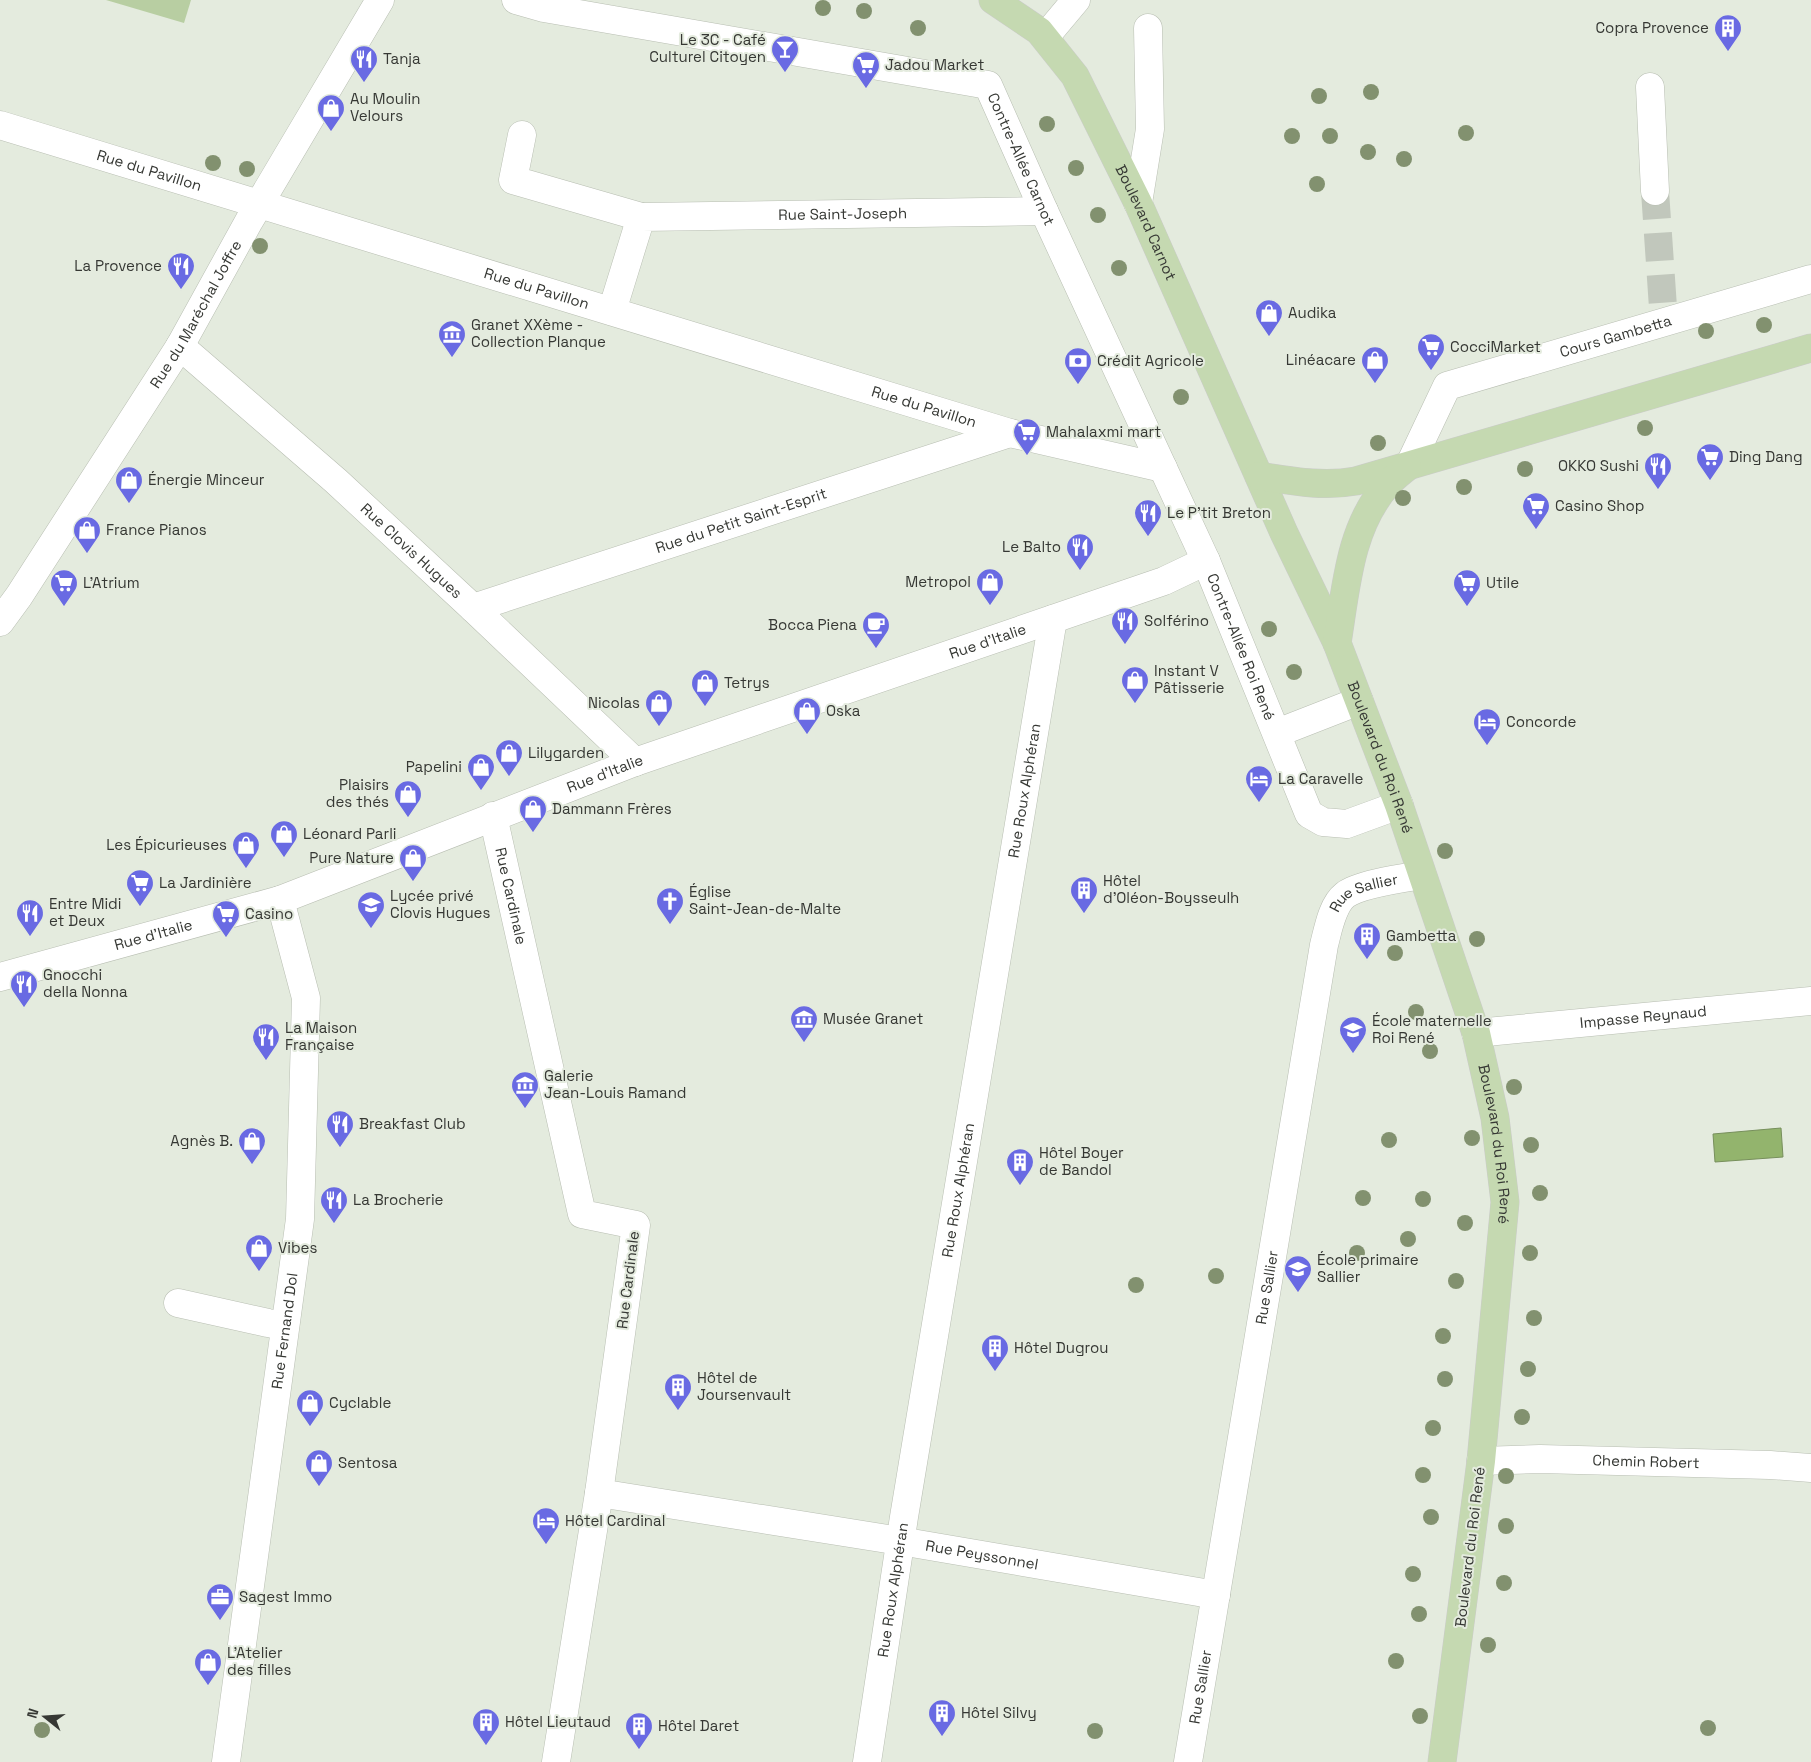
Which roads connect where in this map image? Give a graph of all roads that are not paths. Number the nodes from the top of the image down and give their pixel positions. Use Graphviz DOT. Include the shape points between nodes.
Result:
graph roads {
  1 [pos="380,0"];
  2 [pos="516,0"];
  3 [pos="993,0"];
  4 [pos="1076,0"];
  5 [pos="1148,28"];
  6 [pos="1045,37"];
  7 [pos="1650,87"];
  8 [pos="0,125"];
  9 [pos="522,135"];
  10 [pos="1655,191"];
  11 [pos="1138,202"];
  12 [pos="259,203"];
  13 [pos="1044,211"];
  14 [pos="641,217"];
  15 [pos="1811,279"];
  16 [pos="612,311"];
  17 [pos="180,346"];
  18 [pos="1811,348"];
  19 [pos="1010,433"];
  20 [pos="1410,464"];
  21 [pos="1163,468"];
  22 [pos="1259,476"];
  23 [pos="1206,561"];
  24 [pos="473,608"];
  25 [pos="1053,619"];
  26 [pos="0,622"];
  27 [pos="1337,644"];
  28 [pos="1359,701"];
  29 [pos="1277,733"];
  30 [pos="635,762"];
  31 [pos="1399,805"];
  32 [pos="493,816"];
  33 [pos="1422,875"];
  34 [pos="280,900"];
  35 [pos="0,977"];
  36 [pos="1811,1001"];
  37 [pos="1476,1033"];
  38 [pos="178,1303"];
  39 [pos="285,1326"];
  40 [pos="1481,1461"];
  41 [pos="1811,1468"];
  42 [pos="599,1493"];
  43 [pos="900,1541"];
  44 [pos="1216,1595"];
  45 [pos="226,1762"];
  46 [pos="556,1762"];
  47 [pos="867,1762"];
  48 [pos="1188,1762"];
  49 [pos="1442,1762"];
  1 -- 12 [label="street, Rue du Maréchal Joffre"];
  2 -- 13 [label="street, Contre-Allée Carnot" via="544,8 988,85"];
  3 -- 6 [label="main road, Boulevard Carnot"];
  4 -- 6 [label="street"];
  5 -- 11 [label="street" via="1150,129"];
  6 -- 11 [label="main road, Boulevard Carnot" via="1075,76"];
  7 -- 10 [label="street"];
  8 -- 12 [label="street, Rue du Pavillon"];
  9 -- 14 [label="street, Rue Saint-Joseph" via="513,180"];
  11 -- 22 [label="main road, Boulevard Carnot"];
  12 -- 16 [label="street, Rue du Pavillon"];
  12 -- 17 [label="street, Rue du Maréchal Joffre"];
  13 -- 14 [label="street, Rue Saint-Joseph"];
  13 -- 21 [label="street, Contre-Allée Carnot"];
  14 -- 16 [label="street"];
  15 -- 20 [label="street, Cours Gambetta" via="1447,386"];
  16 -- 19 [label="street, Rue du Pavillon"];
  17 -- 24 [label="street, Rue Clovis Hugues" via="336,481"];
  17 -- 26 [label="street, Rue du Maréchal Joffre"];
  18 -- 20 [label="main road, Cours Gambetta"];
  19 -- 21 [label="street, Rue du Pavillon"];
  19 -- 24 [label="street, Rue du Petit Saint-Esprit"];
  20 -- 22 [label="main road, Cours Gambetta" via="1336,484"];
  20 -- 27 [label="main road, Cours Gambetta" via="1388,484 1373,504 1356,540"];
  21 -- 23 [label="street, Contre-Allée Carnot"];
  22 -- 27 [label="main road, Boulevard du Roi René"];
  23 -- 25 [label="street, Rue d'Italie" via="1164,581"];
  23 -- 29 [label="street, Contre-Allée Roi René"];
  24 -- 30 [label="street, Rue Clovis Hugues"];
  25 -- 30 [label="street, Rue d'Italie"];
  25 -- 43 [label="street, Rue Roux Alphéran"];
  27 -- 28 [label="main road, Boulevard du Roi René"];
  28 -- 29 [label="street, Contre-Allée Roi René"];
  28 -- 31 [label="main road, Boulevard du Roi René"];
  29 -- 31 [label="street, Contre-Allée Roi René" via="1309,814 1323,822 1347,824"];
  30 -- 32 [label="street, Rue d'Italie"];
  31 -- 33 [label="main road, Boulevard du Roi René"];
  32 -- 34 [label="street, Rue d'Italie"];
  32 -- 42 [label="street, Rue Cardinale" via="582,1214 636,1226"];
  33 -- 37 [label="main road, Boulevard du Roi René"];
  33 -- 44 [label="street, Rue Sallier" via="1366,886 1345,895 1332,913 1324,945"];
  34 -- 35 [label="street, Rue d'Italie"];
  34 -- 39 [label="street, Rue Fernand Dol" via="306,998 300,1220"];
  36 -- 37 [label="street, Impasse Reynaud"];
  37 -- 40 [label="main road, Boulevard du Roi René" via="1495,1118 1505,1202"];
  38 -- 39 [label="street"];
  39 -- 45 [label="street, Rue Fernand Dol"];
  40 -- 41 [label="street, Chemin Robert"];
  40 -- 49 [label="main road, Boulevard du Roi René"];
  42 -- 43 [label="street, Rue Peyssonnel"];
  42 -- 46 [label="street, Rue Cardinale"];
  43 -- 44 [label="street, Rue Peyssonnel"];
  43 -- 47 [label="street, Rue Roux Alphéran"];
  44 -- 48 [label="street, Rue Sallier"];
}
